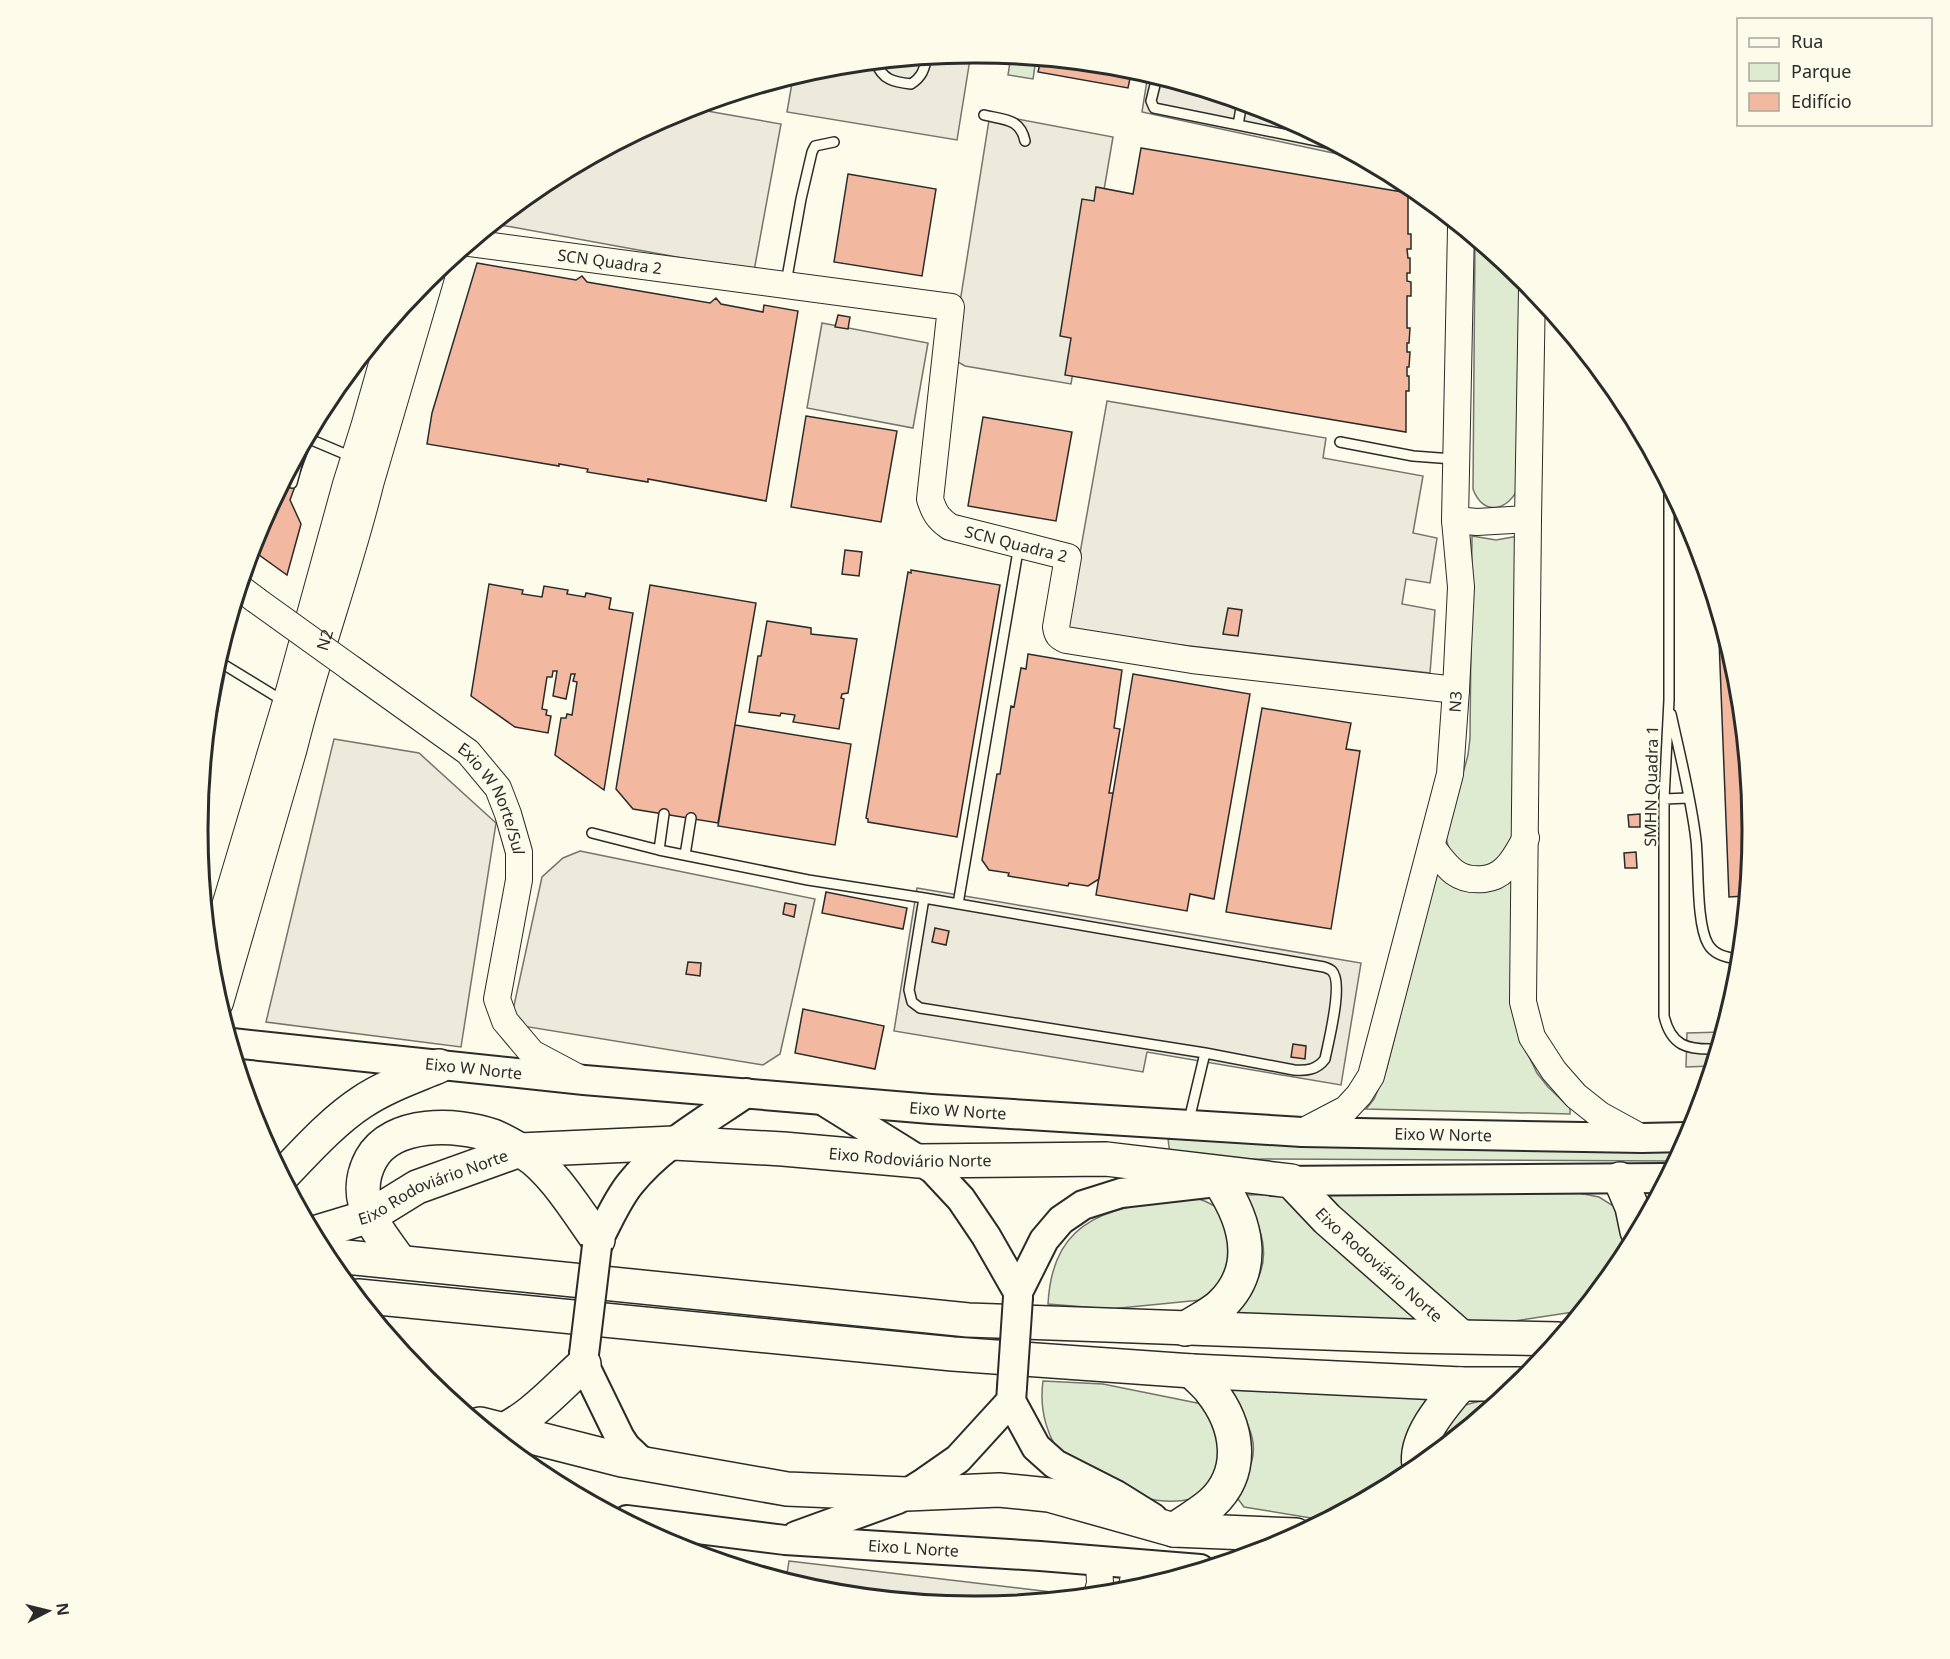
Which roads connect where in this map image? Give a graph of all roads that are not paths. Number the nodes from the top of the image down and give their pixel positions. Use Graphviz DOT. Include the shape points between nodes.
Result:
graph roads {
  1 [pos="925,65"];
  2 [pos="879,70"];
  3 [pos="1155,85"];
  4 [pos="1240,111"];
  5 [pos="984,115"];
  6 [pos="1238,125"];
  7 [pos="1308,139"];
  8 [pos="1025,141"];
  9 [pos="834,142"];
  10 [pos="1461,237"];
  11 [pos="480,244"];
  12 [pos="786,285"];
  13 [pos="423,299"];
  14 [pos="1532,304"];
  15 [pos="390,335"];
  16 [pos="1340,442"];
  17 [pos="313,443"];
  18 [pos="1456,459"];
  19 [pos="358,476"];
  20 [pos="1669,505"];
  21 [pos="1528,519"];
  22 [pos="1455,520"];
  23 [pos="1019,545"];
  24 [pos="248,594"];
  25 [pos="226,666"];
  26 [pos="1456,690"];
  27 [pos="1669,700"];
  28 [pos="294,707"];
  29 [pos="1688,798"];
  30 [pos="1664,799"];
  31 [pos="664,814"];
  32 [pos="691,818"];
  33 [pos="592,833"];
  34 [pos="1526,838"];
  35 [pos="1432,847"];
  36 [pos="659,850"];
  37 [pos="685,855"];
  38 [pos="924,898"];
  39 [pos="958,904"];
  40 [pos="216,938"];
  41 [pos="1730,958"];
  42 [pos="225,986"];
  43 [pos="240,1044"];
  44 [pos="1709,1049"];
  45 [pos="1205,1053"];
  46 [pos="439,1066"];
  47 [pos="584,1080"];
  48 [pos="746,1093"];
  49 [pos="820,1099"];
  50 [pos="1187,1126"];
  51 [pos="1302,1132"];
  52 [pos="1676,1137"];
  53 [pos="1642,1138"];
  54 [pos="674,1143"];
  55 [pos="520,1150"];
  56 [pos="919,1161"];
  57 [pos="288,1170"];
  58 [pos="1657,1178"];
  59 [pos="1620,1179"];
  60 [pos="1219,1181"];
  61 [pos="1291,1181"];
  62 [pos="370,1216"];
  63 [pos="1635,1220"];
  64 [pos="322,1230"];
  65 [pos="597,1243"];
  66 [pos="339,1256"];
  67 [pos="400,1262"];
  68 [pos="1018,1294"];
  69 [pos="373,1303"];
  70 [pos="391,1312"];
  71 [pos="1185,1329"];
  72 [pos="1460,1336"];
  73 [pos="1548,1339"];
  74 [pos="584,1359"];
  75 [pos="1192,1371"];
  76 [pos="1461,1384"];
  77 [pos="1503,1384"];
  78 [pos="1011,1394"];
  79 [pos="496,1428"];
  80 [pos="499,1430"];
  81 [pos="1419,1454"];
  82 [pos="644,1464"];
  83 [pos="907,1494"];
  84 [pos="649,1523"];
  85 [pos="1174,1530"];
  86 [pos="1276,1534"];
  87 [pos="785,1540"];
  88 [pos="1099,1561"];
  89 [pos="1152,1575"];
  90 [pos="1134,1577"];
  91 [pos="1100,1585"];
  1 -- 2 [label="lane" via="920,78 911,84 886,78"];
  3 -- 6 [label="lane" via="1151,101 1154,108"];
  4 -- 6 [label="lane"];
  5 -- 8 [label="lane" via="1017,124"];
  6 -- 7 [label="lane"];
  9 -- 12 [label="lane" via="815,146 812,152"];
  10 -- 18 [label="main road, N3"];
  11 -- 12 [label="main road, SCN Quadra 2"];
  12 -- 23 [label="main road, SCN Quadra 2" via="951,307 930,499 934,512 950,527"];
  13 -- 19 [label="main road, N2"];
  14 -- 21 [label="main road"];
  15 -- 19 [label="main road" via="364,427"];
  16 -- 18 [label="lane" via="1413,456"];
  17 -- 19 [label="lane"];
  18 -- 22 [label="main road, N3"];
  19 -- 28 [label="main road, N2"];
  19 -- 28 [label="main road, N2" via="357,501 363,515"];
  20 -- 27 [label="lane, SMHN Quadra 1"];
  21 -- 22 [label="main road"];
  21 -- 34 [label="main road"];
  22 -- 26 [label="main road, N3" via="1461,587"];
  23 -- 26 [label="main road, SCN Quadra 2" via="1068,557 1056,627 1057,634 1066,640 1192,660"];
  23 -- 39 [label="lane"];
  24 -- 47 [label="main road, Exio W Norte/Sul, bridge" via="468,752 498,788 519,852 519,880 497,999 505,1021 532,1053"];
  25 -- 28 [label="lane"];
  26 -- 35 [label="main road, N3" via="1450,774"];
  27 -- 29 [label="lane"];
  27 -- 30 [label="lane, SMHN Quadra 1"];
  28 -- 40 [label="main road, N2"];
  28 -- 42 [label="main road, N2" via="281,793"];
  29 -- 30 [label="lane"];
  29 -- 41 [label="lane" via="1696,839 1701,924 1712,950"];
  30 -- 44 [label="lane, SMHN Quadra 1" via="1664,1016 1673,1039"];
  31 -- 36 [label="lane"];
  32 -- 37 [label="lane"];
  33 -- 36 [label="lane"];
  34 -- 35 [label="main road" via="1507,868 1494,878 1475,880 1460,877"];
  34 -- 53 [label="main road" via="1523,1002 1532,1037 1576,1096 1600,1115"];
  35 -- 51 [label="main road, N3" via="1371,1076 1346,1109"];
  36 -- 37 [label="lane"];
  37 -- 38 [label="lane"];
  38 -- 39 [label="lane"];
  38 -- 45 [label="lane" via="909,990 912,1002 920,1008"];
  39 -- 45 [label="lane" via="1324,968 1335,974 1337,996 1322,1064 1300,1071"];
  43 -- 46 [label="main road, Eixo W Norte"];
  45 -- 50 [label="lane"];
  46 -- 47 [label="main road, Eixo W Norte"];
  46 -- 57 [label="highway" via="389,1086 362,1102"];
  47 -- 48 [label="main road, Eixo W Norte"];
  48 -- 49 [label="main road, Eixo W Norte"];
  48 -- 54 [label="main road"];
  49 -- 50 [label="main road, Eixo W Norte"];
  49 -- 56 [label="main road"];
  50 -- 51 [label="main road, Eixo W Norte"];
  51 -- 53 [label="main road, Eixo W Norte"];
  52 -- 53 [label="main road, Eixo W Norte"];
  54 -- 55 [label="highway, Eixo Rodoviário Norte"];
  54 -- 56 [label="highway, Eixo Rodoviário Norte"];
  54 -- 65 [label="main road" via="629,1184"];
  55 -- 62 [label="highway, Eixo Rodoviário Norte" via="417,1187"];
  55 -- 62 [label="highway" via="493,1136 464,1129 433,1127 391,1138 376,1151 366,1168 363,1183"];
  55 -- 65 [label="highway" via="544,1167"];
  56 -- 61 [label="highway, Eixo Rodoviário Norte" via="1106,1159"];
  56 -- 68 [label="main road" via="933,1169 961,1199"];
  58 -- 59 [label="main road"];
  59 -- 61 [label="main road"];
  59 -- 63 [label="highway"];
  60 -- 61 [label="main road"];
  60 -- 68 [label="main road" via="1121,1193 1083,1205 1061,1220 1044,1240"];
  60 -- 71 [label="highway" via="1241,1224 1246,1246 1244,1267 1234,1289 1219,1306"];
  61 -- 72 [label="highway, Eixo Rodoviário Norte" via="1327,1219"];
  62 -- 64 [label="highway, Eixo Rodoviário Norte"];
  62 -- 67 [label="highway"];
  65 -- 74 [label="main road, bridge"];
  66 -- 67 [label="highway, Eixo Rodoviário Norte"];
  67 -- 71 [label="highway, Eixo Rodoviário Norte" via="968,1320"];
  68 -- 78 [label="main road, bridge"];
  69 -- 70 [label="highway"];
  70 -- 75 [label="highway"];
  71 -- 72 [label="highway, Eixo Rodoviário Norte"];
  72 -- 73 [label="highway, Eixo Rodoviário Norte"];
  74 -- 79 [label="highway" via="529,1414"];
  74 -- 82 [label="main road" via="620,1438"];
  75 -- 76 [label="highway"];
  75 -- 85 [label="highway" via="1222,1408 1234,1435 1236,1458 1228,1482 1212,1503"];
  76 -- 77 [label="highway"];
  76 -- 81 [label="highway" via="1436,1415"];
  78 -- 83 [label="main road" via="958,1459"];
  78 -- 85 [label="main road" via="1036,1447 1055,1464"];
  80 -- 82 [label="highway"];
  82 -- 83 [label="highway" via="788,1489"];
  83 -- 85 [label="highway" via="999,1490 1049,1495"];
  83 -- 87 [label="main road"];
  84 -- 87 [label="main road, Eixo L Norte"];
  85 -- 86 [label="highway"];
  87 -- 88 [label="main road, Eixo L Norte"];
  88 -- 90 [label="main road, Eixo L Norte"];
  88 -- 91 [label="main road"];
  89 -- 90 [label="main road, Eixo L Norte"];
}
